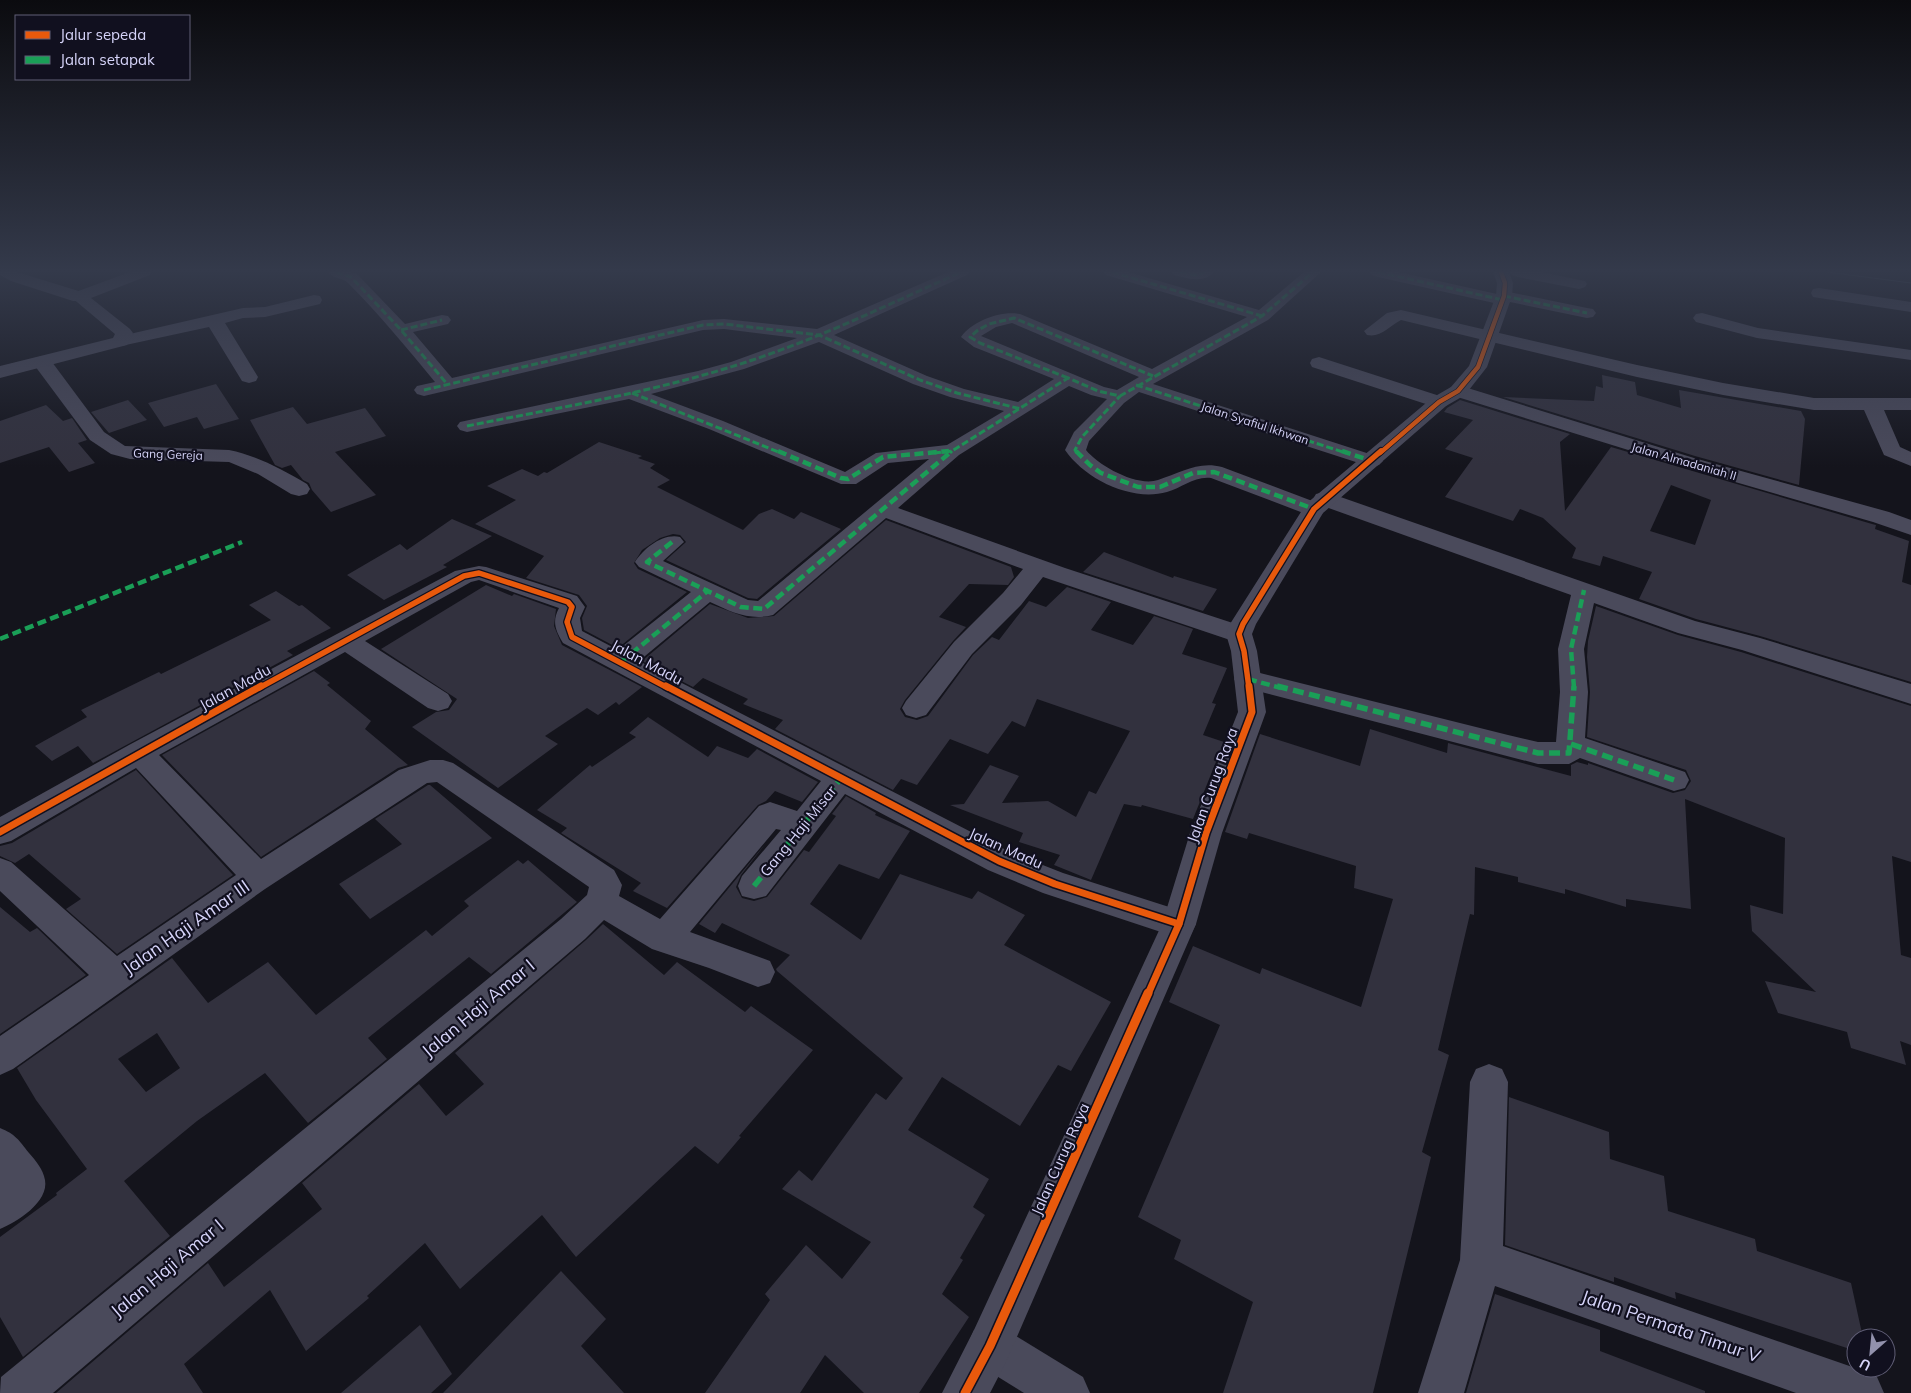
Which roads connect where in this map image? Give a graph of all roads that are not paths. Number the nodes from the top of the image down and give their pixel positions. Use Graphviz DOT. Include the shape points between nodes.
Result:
graph roads {
  1 [pos="122,337"];
  2 [pos="139,337"];
  3 [pos="224,337"];
  4 [pos="407,337"];
  5 [pos="652,337"];
  6 [pos="814,337"];
  7 [pos="824,337"];
  8 [pos="970,337"];
  9 [pos="1048,337"];
  10 [pos="1224,337"];
  11 [pos="1489,337"];
  12 [pos="1493,337"];
  13 [pos="1785,337"];
  14 [pos="121,341"];
  15 [pos="1911,355"];
  16 [pos="42,362"];
  17 [pos="1319,363"];
  18 [pos="0,372"];
  19 [pos="249,377"];
  20 [pos="1068,378"];
  21 [pos="448,385"];
  22 [pos="1136,386"];
  23 [pos="424,390"];
  24 [pos="632,393"];
  25 [pos="1448,397"];
  26 [pos="1871,403"];
  27 [pos="1911,404"];
  28 [pos="1021,409"];
  29 [pos="467,426"];
  30 [pos="952,451"];
  31 [pos="1911,460"];
  32 [pos="1372,461"];
  33 [pos="299,489"];
  34 [pos="1319,504"];
  35 [pos="881,509"];
  36 [pos="1911,528"];
  37 [pos="672,542"];
  38 [pos="1038,566"];
  39 [pos="709,590"];
  40 [pos="1584,590"];
  41 [pos="1239,634"];
  42 [pos="346,640"];
  43 [pos="621,662"];
  44 [pos="1248,679"];
  45 [pos="1911,694"];
  46 [pos="438,702"];
  47 [pos="916,708"];
  48 [pos="1571,744"];
  49 [pos="139,753"];
  50 [pos="842,777"];
  51 [pos="1674,780"];
  52 [pos="802,826"];
  53 [pos="0,832"];
  54 [pos="0,871"];
  55 [pos="254,880"];
  56 [pos="754,886"];
  57 [pos="601,902"];
  58 [pos="1179,924"];
  59 [pos="664,939"];
  60 [pos="758,972"];
  61 [pos="116,978"];
  62 [pos="0,1057"];
  63 [pos="1488,1082"];
  64 [pos="0,1148"];
  65 [pos="0,1208"];
  66 [pos="1481,1260"];
  67 [pos="990,1346"];
  68 [pos="17,1393"];
  69 [pos="965,1393"];
  70 [pos="1067,1393"];
  71 [pos="1441,1393"];
  72 [pos="1861,1393"];
  1 -- 14 [label="street"];
  2 -- 14 [label="street"];
  3 -- 19 [label="street"];
  4 -- 21 [label="street"];
  5 -- 21 [label="street"];
  6 -- 24 [label="street" via="722,370"];
  7 -- 28 [label="street" via="920,380"];
  8 -- 20 [label="street"];
  9 -- 22 [label="street"];
  10 -- 22 [label="street"];
  11 -- 25 [label="street" via="1478,367"];
  12 -- 26 [label="street" via="1723,389 1814,404"];
  13 -- 15 [label="street"];
  14 -- 16 [label="street"];
  16 -- 18 [label="street"];
  16 -- 33 [label="street, Gang Gereja" via="97,436 118,450 230,456 255,462"];
  17 -- 25 [label="street, Jalan Almadaniah II"];
  20 -- 22 [label="street" via="1098,391"];
  20 -- 28 [label="street"];
  21 -- 23 [label="street"];
  22 -- 32 [label="street, Jalan Syafiul Ikhwan"];
  22 -- 34 [label="street" via="1077,442 1075,450 1079,457 1103,474 1133,486 1151,488 1199,471 1214,472"];
  24 -- 29 [label="street"];
  24 -- 30 [label="street" via="841,478 848,479 883,457"];
  25 -- 32 [label="street"];
  25 -- 36 [label="street, Jalan Almadaniah II" via="1662,454"];
  26 -- 27 [label="street"];
  26 -- 31 [label="street" via="1891,451"];
  28 -- 30 [label="street"];
  30 -- 35 [label="street"];
  32 -- 34 [label="street"];
  34 -- 40 [label="street"];
  34 -- 41 [label="street" via="1250,610"];
  35 -- 38 [label="street"];
  35 -- 39 [label="street" via="764,609 741,607"];
  37 -- 39 [label="street" via="647,562"];
  38 -- 41 [label="street"];
  38 -- 47 [label="street" via="1012,599 963,648"];
  39 -- 43 [label="street"];
  40 -- 45 [label="street" via="1688,627"];
  40 -- 48 [label="street" via="1571,648 1574,692"];
  41 -- 44 [label="street, Jalan Curug Raya"];
  42 -- 43 [label="street, Jalan Madu" via="464,576 479,573 568,602 572,607 566,621 572,637"];
  42 -- 46 [label="street"];
  42 -- 49 [label="street, Jalan Madu"];
  43 -- 50 [label="street, Jalan Madu"];
  44 -- 48 [label="street" via="1523,750 1569,753"];
  44 -- 58 [label="street, Jalan Curug Raya" via="1252,712 1206,833"];
  48 -- 51 [label="street"];
  49 -- 53 [label="street, Jalan Madu"];
  49 -- 55 [label="street, Jalan Haji Amar III" via="255,874"];
  50 -- 52 [label="street, Gang Haji Misar"];
  50 -- 58 [label="street, Jalan Madu" via="999,861 1055,884"];
  52 -- 56 [label="street, Gang Haji Misar"];
  52 -- 59 [label="street" via="770,814"];
  54 -- 61 [label="street"];
  55 -- 57 [label="street" via="410,778 432,770 443,771 603,879 606,886"];
  55 -- 61 [label="street, Jalan Haji Amar III"];
  57 -- 59 [label="street"];
  57 -- 68 [label="street, Jalan Haji Amar I" via="573,929"];
  58 -- 67 [label="street, Jalan Curug Raya"];
  59 -- 60 [label="street" via="715,954"];
  61 -- 62 [label="street, Jalan Haji Amar III"];
  63 -- 66 [label="street"];
  64 -- 65 [label="street" via="25,1179 25,1185"];
  66 -- 71 [label="street"];
  66 -- 72 [label="street, Jalan Permata Timur V"];
  67 -- 69 [label="street, Jalan Curug Raya"];
  67 -- 70 [label="street"];
}
